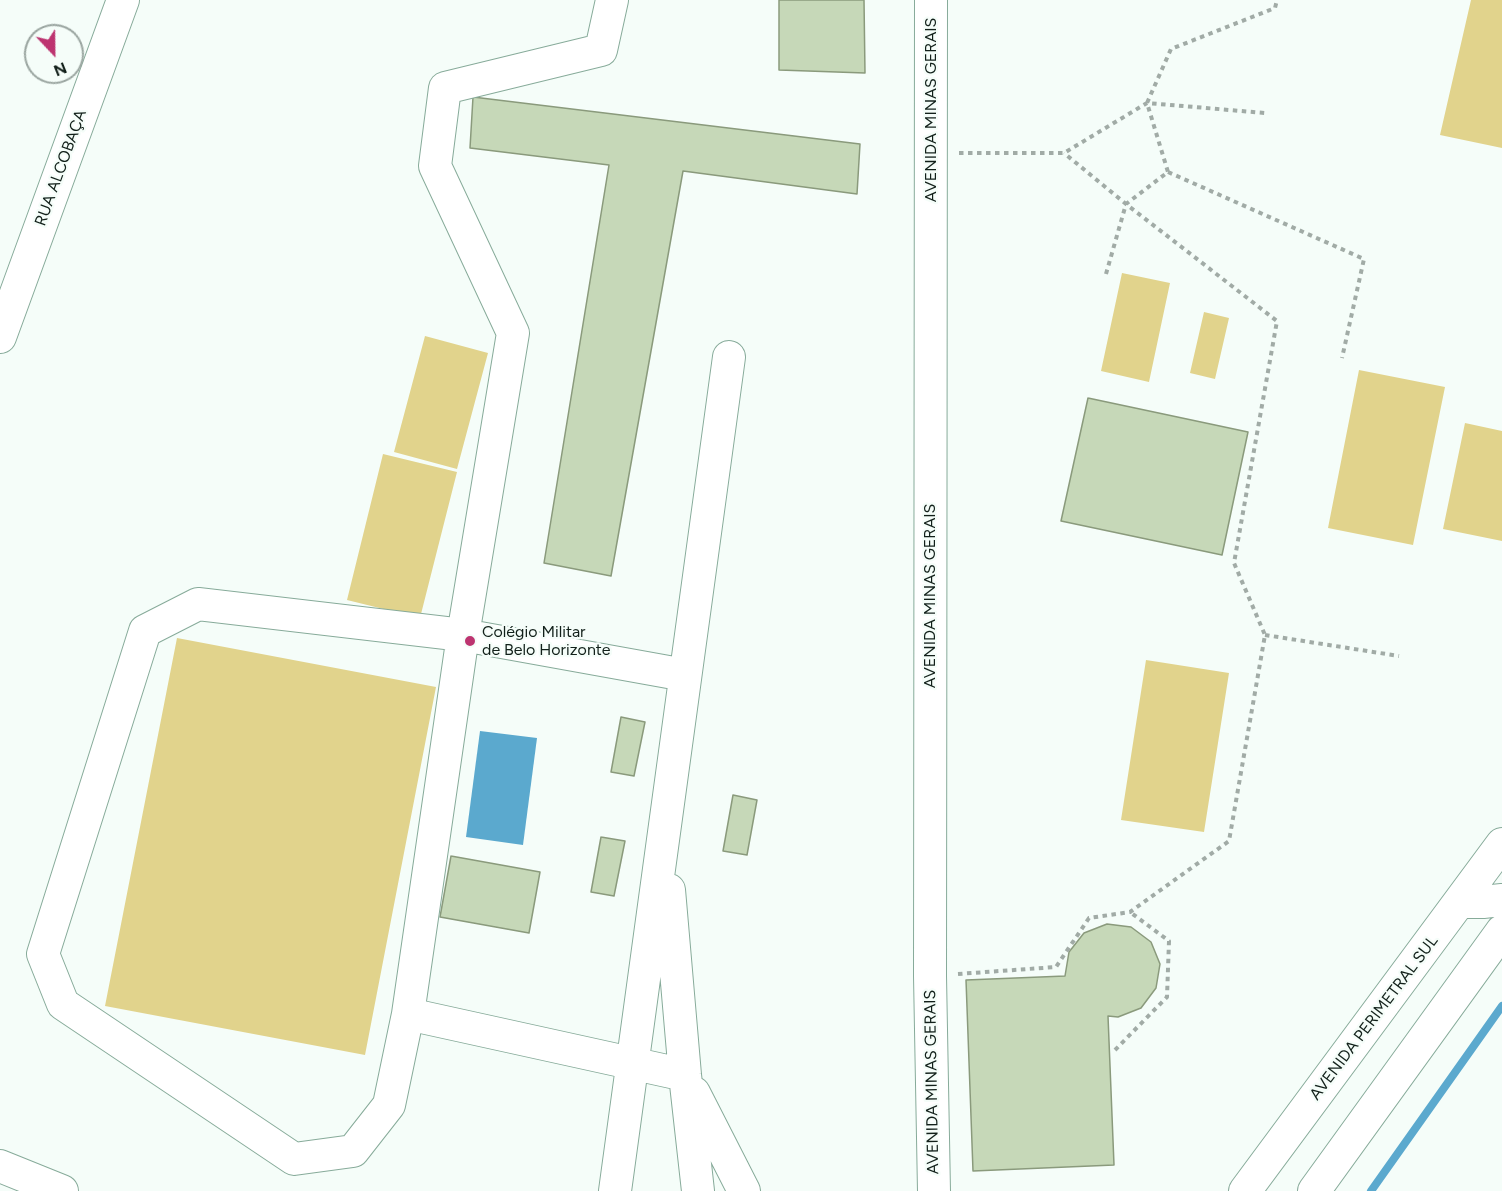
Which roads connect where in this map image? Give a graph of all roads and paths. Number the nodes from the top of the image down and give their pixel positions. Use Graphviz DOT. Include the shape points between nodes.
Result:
graph roads {
  1 [pos="123,0"];
  2 [pos="612,0"];
  3 [pos="931,0"];
  4 [pos="1277,0"];
  5 [pos="1147,103"];
  6 [pos="1265,113"];
  7 [pos="931,153"];
  8 [pos="1064,153"];
  9 [pos="1168,172"];
  10 [pos="1126,204"];
  11 [pos="1106,274"];
  12 [pos="0,337"];
  13 [pos="729,357"];
  14 [pos="1342,358"];
  15 [pos="1265,635"];
  16 [pos="463,636"];
  17 [pos="1399,656"];
  18 [pos="686,675"];
  19 [pos="664,832"];
  20 [pos="1502,844"];
  21 [pos="1502,900"];
  22 [pos="1460,902"];
  23 [pos="1130,912"];
  24 [pos="1502,931"];
  25 [pos="930,976"];
  26 [pos="408,1014"];
  27 [pos="1114,1050"];
  28 [pos="633,1063"];
  29 [pos="685,1075"];
  30 [pos="0,1166"];
  31 [pos="62,1191"];
  32 [pos="615,1191"];
  33 [pos="698,1191"];
  34 [pos="744,1191"];
  35 [pos="934,1191"];
  36 [pos="1245,1191"];
  37 [pos="1314,1191"];
  1 -- 12 [label="street, RUA ALCOBAÇA"];
  2 -- 16 [label="street" via="601,51 445,88 435,165 513,333"];
  3 -- 7 [label="street, AVENIDA MINAS GERAIS"];
  4 -- 5 [label="path" via="1275,8 1171,49"];
  5 -- 6 [label="path"];
  5 -- 8 [label="path"];
  5 -- 9 [label="path"];
  7 -- 8 [label="path"];
  7 -- 25 [label="street, AVENIDA MINAS GERAIS"];
  8 -- 10 [label="path"];
  9 -- 10 [label="path"];
  9 -- 14 [label="path" via="1364,259"];
  10 -- 11 [label="path"];
  10 -- 15 [label="path" via="1277,321 1234,563"];
  13 -- 18 [label="street"];
  15 -- 17 [label="path"];
  15 -- 23 [label="path" via="1229,841"];
  16 -- 18 [label="street"];
  16 -- 26 [label="street"];
  16 -- 26 [label="street" via="198,604 145,631 43,954 63,1004 294,1159 353,1151 389,1105"];
  18 -- 19 [label="street"];
  19 -- 28 [label="street"];
  19 -- 29 [label="street"];
  20 -- 22 [label="street, AVENIDA PERIMETRAL SUL"];
  21 -- 22 [label="street"];
  22 -- 36 [label="street, AVENIDA PERIMETRAL SUL"];
  23 -- 25 [label="path" via="1089,918 1056,967"];
  23 -- 27 [label="path" via="1169,941 1167,997"];
  24 -- 37 [label="street"];
  25 -- 35 [label="street, AVENIDA MINAS GERAIS"];
  26 -- 28 [label="street"];
  28 -- 29 [label="street"];
  28 -- 32 [label="street"];
  29 -- 33 [label="street"];
  29 -- 34 [label="street"];
  30 -- 31 [label="street"];
}
